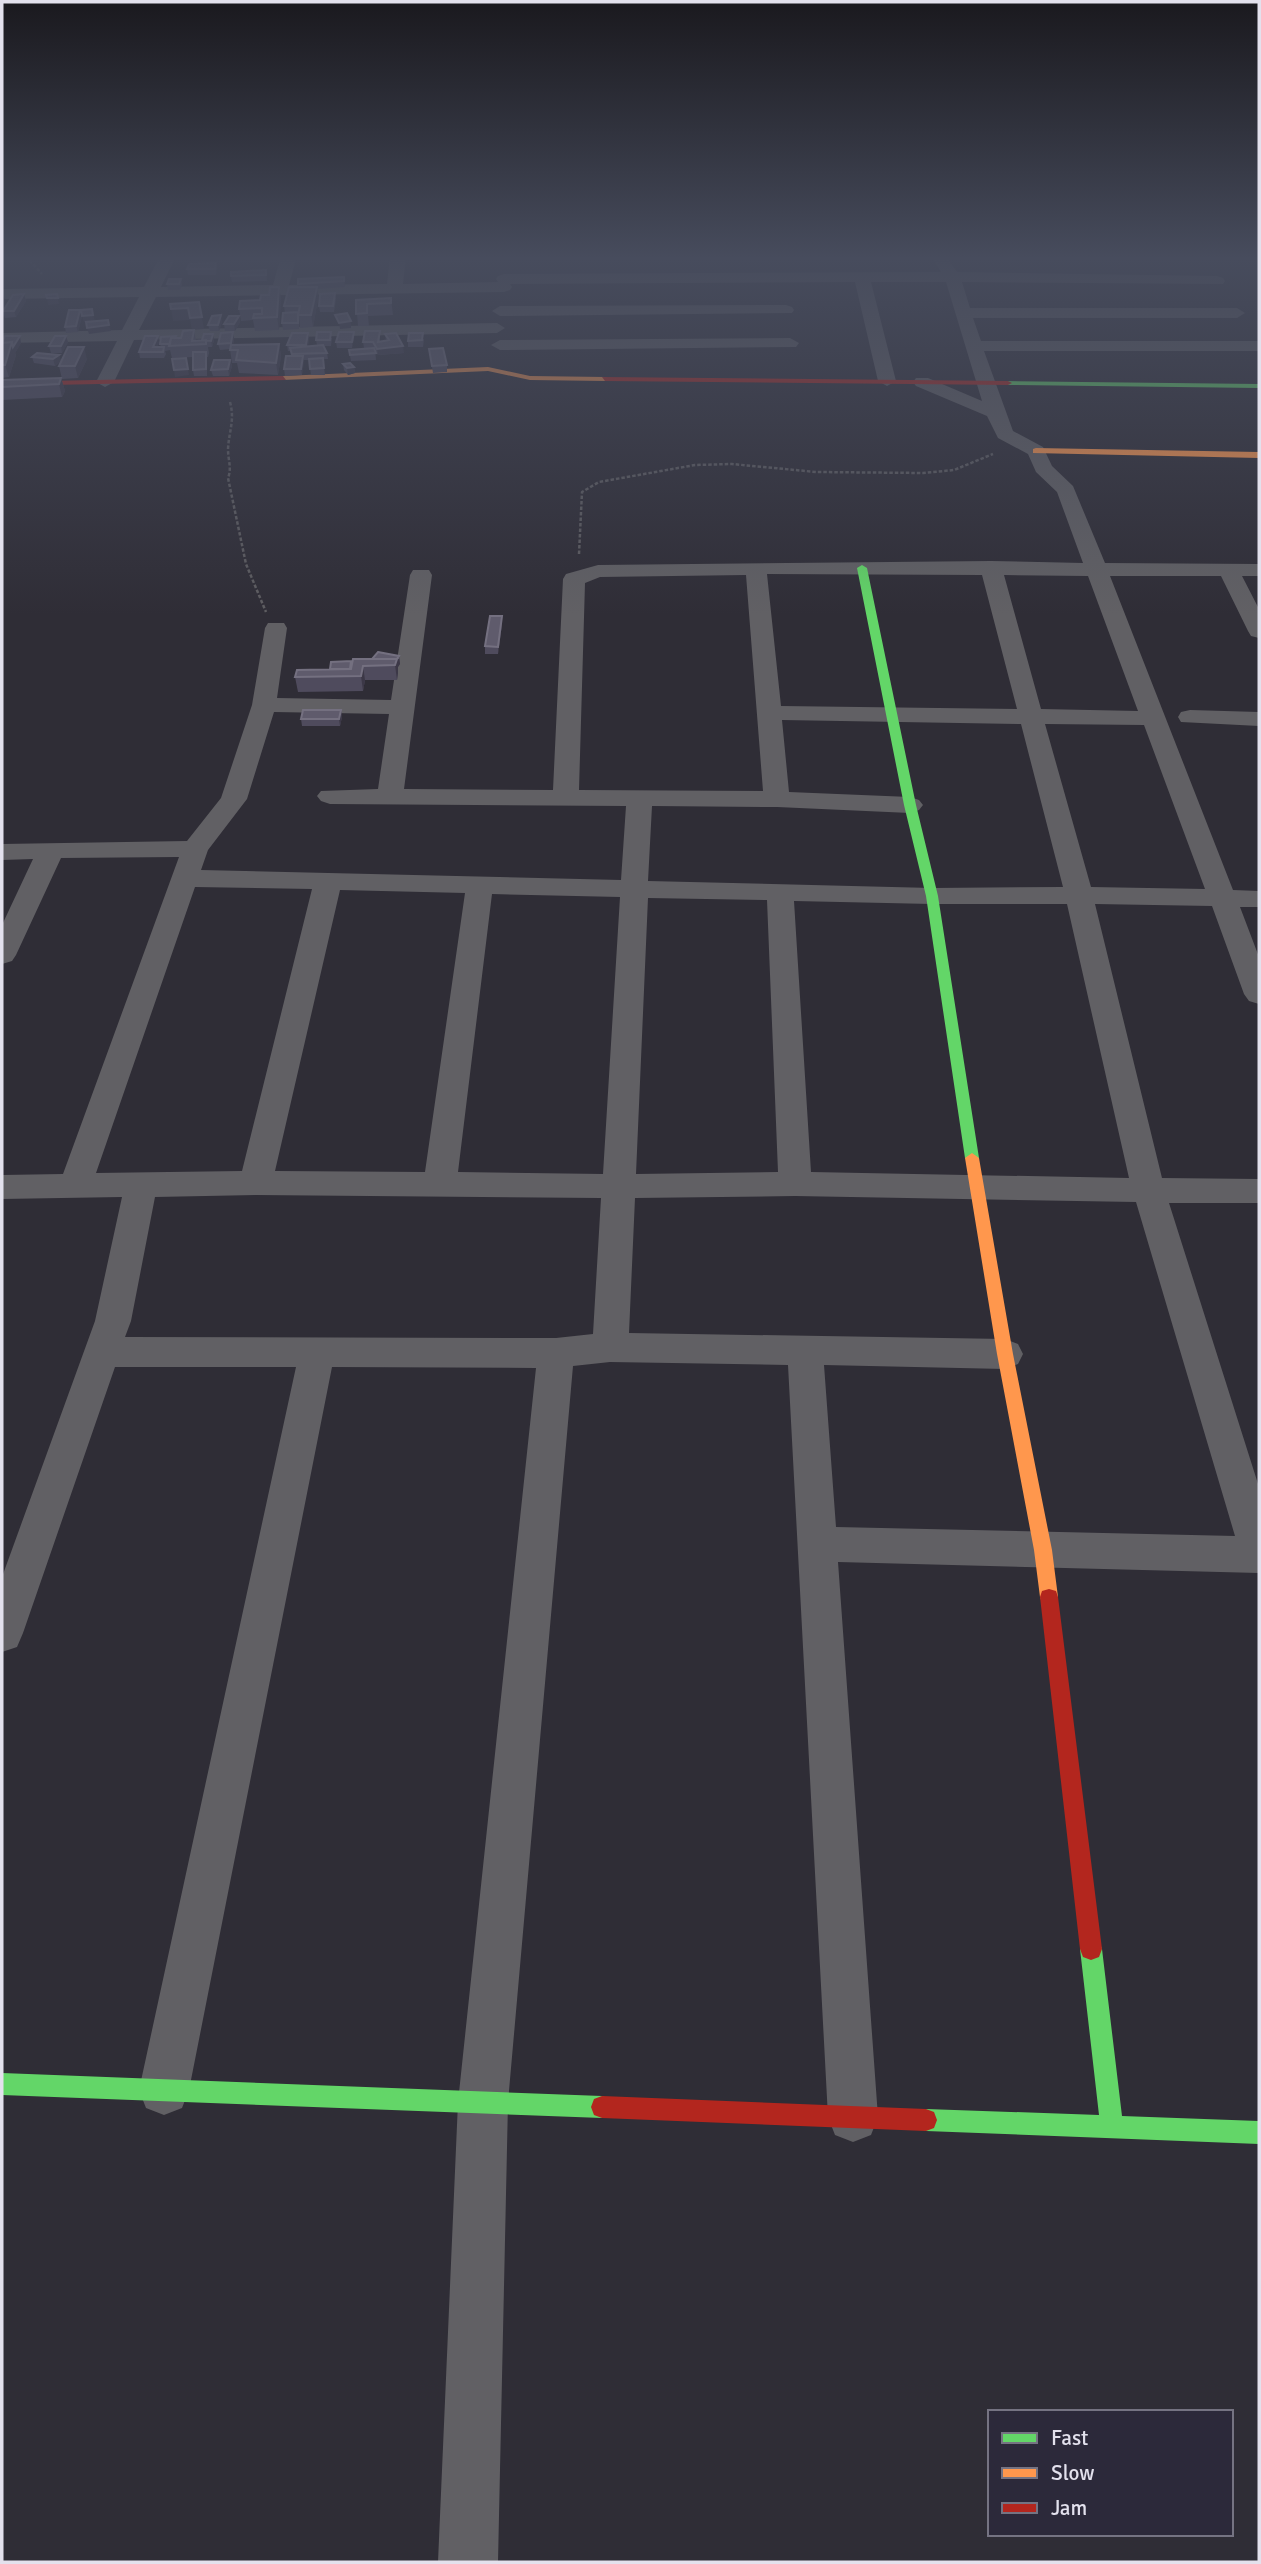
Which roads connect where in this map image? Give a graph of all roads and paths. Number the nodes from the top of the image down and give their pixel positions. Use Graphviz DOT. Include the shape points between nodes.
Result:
graph roads {
  1 [pos="108,376"];
  2 [pos="333,376"];
  3 [pos="519,376"];
  4 [pos="566,376"];
  5 [pos="862,376"];
  6 [pos="886,376"];
  7 [pos="984,376"];
  8 [pos="208,381"];
  9 [pos="887,381"];
  10 [pos="922,382"];
  11 [pos="105,383"];
  12 [pos="986,383"];
  13 [pos="2,384"];
  14 [pos="1259,386"];
  15 [pos="995,412"];
  16 [pos="1032,452"];
  17 [pos="1259,455"];
  18 [pos="1259,466"];
  19 [pos="756,568"];
  20 [pos="862,568"];
  21 [pos="991,568"];
  22 [pos="1096,568"];
  23 [pos="1228,569"];
  24 [pos="1259,570"];
  25 [pos="421,575"];
  26 [pos="574,579"];
  27 [pos="276,628"];
  28 [pos="1259,631"];
  29 [pos="264,705"];
  30 [pos="402,707"];
  31 [pos="769,713"];
  32 [pos="893,714"];
  33 [pos="1032,716"];
  34 [pos="1190,717"];
  35 [pos="1153,718"];
  36 [pos="1259,719"];
  37 [pos="390,795"];
  38 [pos="330,796"];
  39 [pos="566,798"];
  40 [pos="639,799"];
  41 [pos="777,799"];
  42 [pos="910,804"];
  43 [pos="195,849"];
  44 [pos="51,850"];
  45 [pos="2,852"];
  46 [pos="184,878"];
  47 [pos="328,881"];
  48 [pos="480,884"];
  49 [pos="636,888"];
  50 [pos="780,891"];
  51 [pos="1079,895"];
  52 [pos="932,896"];
  53 [pos="1222,898"];
  54 [pos="1259,900"];
  55 [pos="2,955"];
  56 [pos="1259,994"];
  57 [pos="256,1183"];
  58 [pos="440,1184"];
  59 [pos="795,1184"];
  60 [pos="141,1185"];
  61 [pos="2,1186"];
  62 [pos="75,1186"];
  63 [pos="617,1186"];
  64 [pos="977,1189"];
  65 [pos="1149,1191"];
  66 [pos="1259,1191"];
  67 [pos="610,1347"];
  68 [pos="805,1350"];
  69 [pos="101,1352"];
  70 [pos="317,1353"];
  71 [pos="556,1353"];
  72 [pos="1005,1354"];
  73 [pos="816,1544"];
  74 [pos="1043,1550"];
  75 [pos="1259,1552"];
  76 [pos="2,1633"];
  77 [pos="2,2084"];
  78 [pos="163,2090"];
  79 [pos="483,2102"];
  80 [pos="853,2117"];
  81 [pos="1112,2127"];
  82 [pos="1259,2133"];
  83 [pos="468,2562"];
  1 -- 11 [label="street"];
  2 -- 8 [label="street"];
  3 -- 4 [label="street"];
  5 -- 9 [label="street"];
  6 -- 9 [label="street"];
  7 -- 12 [label="street"];
  8 -- 11 [label="street"];
  8 -- 27 [label="path" via="230,401 235,417 228,478 251,578"];
  9 -- 10 [label="street"];
  10 -- 12 [label="street"];
  10 -- 15 [label="street"];
  11 -- 13 [label="street"];
  12 -- 14 [label="street"];
  12 -- 15 [label="street"];
  15 -- 16 [label="street" via="1006,434"];
  16 -- 17 [label="street"];
  16 -- 18 [label="street"];
  16 -- 22 [label="street" via="1066,489"];
  16 -- 26 [label="path" via="933,472 720,464 599,482 582,492 582,536"];
  19 -- 20 [label="street"];
  19 -- 26 [label="street" via="598,571"];
  19 -- 31 [label="street"];
  20 -- 21 [label="street"];
  20 -- 32 [label="street"];
  21 -- 22 [label="street"];
  21 -- 33 [label="street"];
  22 -- 23 [label="street"];
  22 -- 35 [label="street"];
  23 -- 24 [label="street"];
  23 -- 28 [label="street"];
  25 -- 30 [label="street"];
  26 -- 39 [label="street"];
  27 -- 29 [label="street"];
  29 -- 30 [label="street"];
  29 -- 43 [label="street" via="234,799"];
  30 -- 37 [label="street"];
  31 -- 32 [label="street"];
  31 -- 41 [label="street"];
  32 -- 33 [label="street"];
  32 -- 42 [label="street"];
  33 -- 35 [label="street"];
  33 -- 51 [label="street"];
  34 -- 36 [label="street"];
  35 -- 53 [label="street"];
  37 -- 38 [label="street"];
  37 -- 39 [label="street"];
  39 -- 40 [label="street"];
  40 -- 41 [label="street"];
  40 -- 49 [label="street"];
  41 -- 42 [label="street"];
  42 -- 52 [label="street"];
  43 -- 44 [label="street"];
  43 -- 46 [label="street"];
  44 -- 45 [label="street"];
  44 -- 55 [label="street"];
  46 -- 47 [label="street"];
  46 -- 62 [label="street"];
  47 -- 48 [label="street"];
  47 -- 57 [label="street"];
  48 -- 49 [label="street"];
  48 -- 58 [label="street"];
  49 -- 50 [label="street"];
  49 -- 63 [label="street"];
  50 -- 52 [label="street"];
  50 -- 59 [label="street"];
  51 -- 52 [label="street"];
  51 -- 53 [label="street"];
  51 -- 65 [label="street"];
  52 -- 64 [label="street"];
  53 -- 54 [label="street"];
  53 -- 56 [label="street"];
  57 -- 58 [label="street"];
  57 -- 60 [label="street"];
  58 -- 63 [label="street"];
  59 -- 63 [label="street"];
  59 -- 64 [label="street"];
  60 -- 62 [label="street"];
  60 -- 69 [label="street" via="113,1321"];
  61 -- 62 [label="street"];
  63 -- 67 [label="street"];
  64 -- 65 [label="street"];
  64 -- 72 [label="street"];
  65 -- 66 [label="street"];
  65 -- 75 [label="street"];
  67 -- 68 [label="street"];
  67 -- 71 [label="street"];
  68 -- 72 [label="street"];
  68 -- 73 [label="street"];
  69 -- 70 [label="street"];
  69 -- 76 [label="street"];
  70 -- 71 [label="street"];
  70 -- 78 [label="street"];
  71 -- 79 [label="street"];
  72 -- 74 [label="street"];
  73 -- 74 [label="street"];
  73 -- 80 [label="street"];
  74 -- 75 [label="street"];
  74 -- 81 [label="street"];
  77 -- 78 [label="street"];
  78 -- 79 [label="street"];
  79 -- 80 [label="street"];
  79 -- 83 [label="street"];
  80 -- 81 [label="street"];
  81 -- 82 [label="street"];
}
